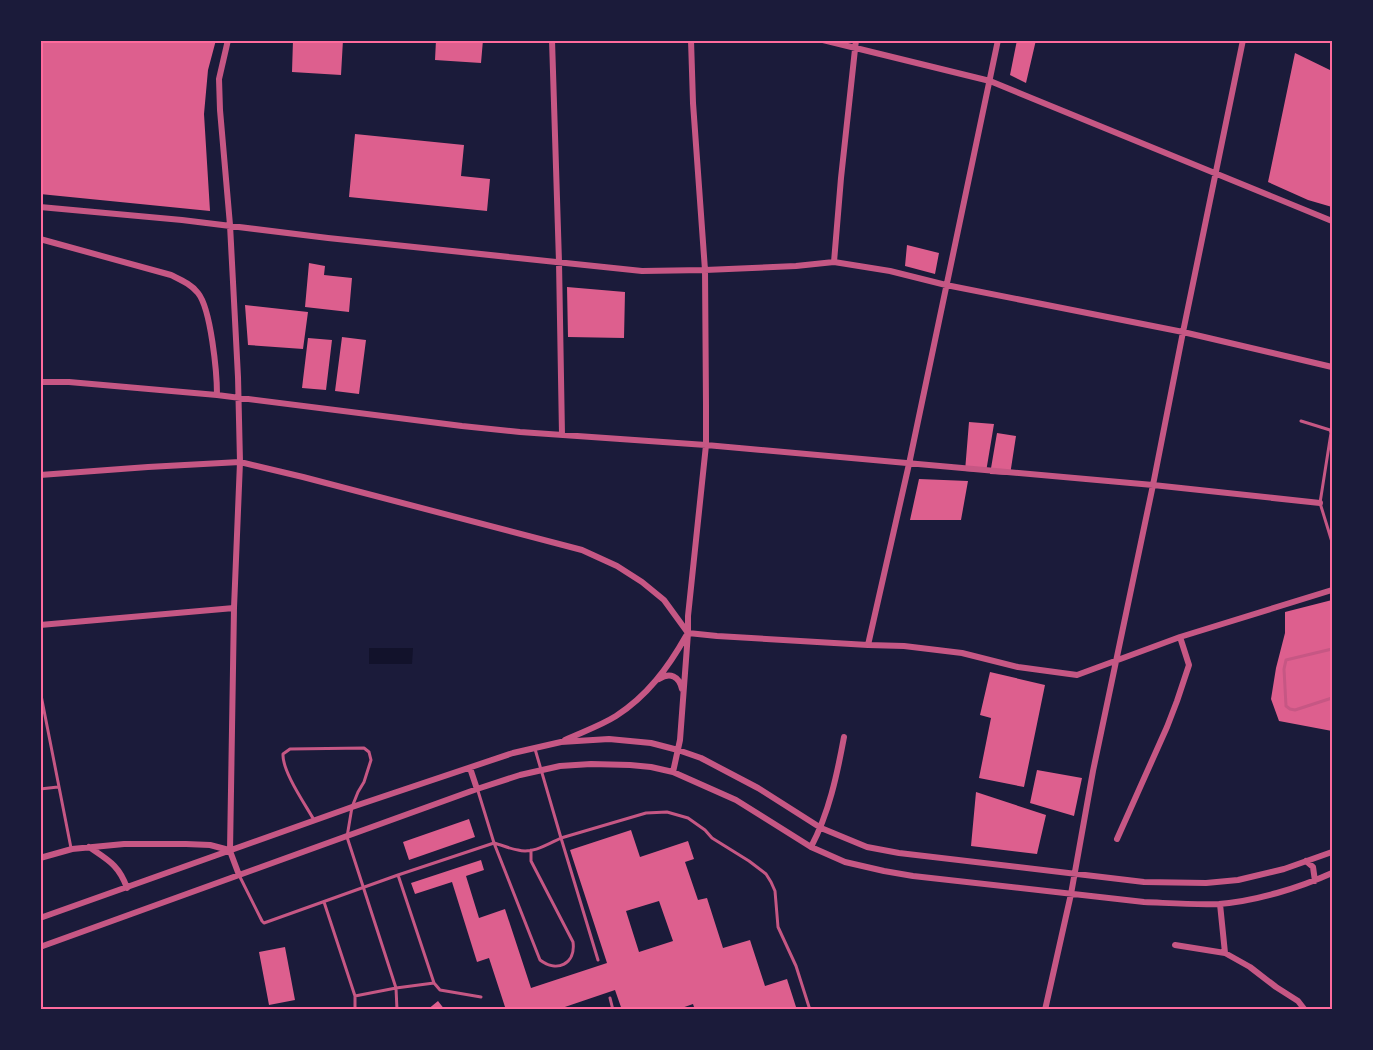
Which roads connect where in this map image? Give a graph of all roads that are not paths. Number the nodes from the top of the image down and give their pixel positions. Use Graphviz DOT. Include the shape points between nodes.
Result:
graph roads {
  1 [pos="228,40"];
  2 [pos="552,40"];
  3 [pos="691,40"];
  4 [pos="823,40"];
  5 [pos="998,40"];
  6 [pos="1243,40"];
  7 [pos="855,44"];
  8 [pos="990,81"];
  9 [pos="1216,174"];
  10 [pos="40,207"];
  11 [pos="1332,221"];
  12 [pos="230,225"];
  13 [pos="40,239"];
  14 [pos="559,262"];
  15 [pos="834,262"];
  16 [pos="705,270"];
  17 [pos="946,285"];
  18 [pos="1183,332"];
  19 [pos="1332,367"];
  20 [pos="40,382"];
  21 [pos="217,395"];
  22 [pos="238,398"];
  23 [pos="1301,421"];
  24 [pos="562,435"];
  25 [pos="706,446"];
  26 [pos="240,462"];
  27 [pos="909,464"];
  28 [pos="40,475"];
  29 [pos="1153,485"];
  30 [pos="1320,503"];
  31 [pos="1332,542"];
  32 [pos="1332,590"];
  33 [pos="234,608"];
  34 [pos="40,625"];
  35 [pos="688,633"];
  36 [pos="1180,637"];
  37 [pos="868,645"];
  38 [pos="1332,649"];
  39 [pos="1117,662"];
  40 [pos="656,681"];
  41 [pos="40,690"];
  42 [pos="683,696"];
  43 [pos="1332,698"];
  44 [pos="844,737"];
  45 [pos="561,742"];
  46 [pos="534,748"];
  47 [pos="678,750"];
  48 [pos="470,768"];
  49 [pos="541,770"];
  50 [pos="673,772"];
  51 [pos="58,787"];
  52 [pos="40,789"];
  53 [pos="477,789"];
  54 [pos="352,807"];
  55 [pos="315,821"];
  56 [pos="821,828"];
  57 [pos="346,837"];
  58 [pos="561,838"];
  59 [pos="1117,839"];
  60 [pos="494,843"];
  61 [pos="88,847"];
  62 [pos="811,847"];
  63 [pos="72,849"];
  64 [pos="531,850"];
  65 [pos="230,851"];
  66 [pos="1332,852"];
  67 [pos="40,858"];
  68 [pos="1306,861"];
  69 [pos="1075,873"];
  70 [pos="1332,873"];
  71 [pos="239,875"];
  72 [pos="398,875"];
  73 [pos="1315,880"];
  74 [pos="364,887"];
  75 [pos="127,888"];
  76 [pos="1071,894"];
  77 [pos="324,902"];
  78 [pos="1220,903"];
  79 [pos="40,918"];
  80 [pos="1175,945"];
  81 [pos="40,947"];
  82 [pos="1225,954"];
  83 [pos="598,960"];
  84 [pos="434,983"];
  85 [pos="396,988"];
  86 [pos="355,996"];
  87 [pos="481,997"];
  88 [pos="610,998"];
  89 [pos="355,1010"];
  90 [pos="397,1010"];
  91 [pos="613,1010"];
  92 [pos="810,1010"];
  93 [pos="1045,1010"];
  94 [pos="1305,1010"];
  1 -- 12 [label="street" via="219,79"];
  2 -- 14 [label="street"];
  3 -- 16 [label="street"];
  4 -- 7 [label="street"];
  5 -- 8 [label="street"];
  6 -- 9 [label="street"];
  7 -- 8 [label="street"];
  7 -- 15 [label="street"];
  8 -- 9 [label="street"];
  8 -- 17 [label="street"];
  9 -- 11 [label="street"];
  9 -- 18 [label="street"];
  10 -- 12 [label="street"];
  12 -- 14 [label="street"];
  12 -- 22 [label="street"];
  13 -- 21 [label="street" via="171,275 188,284 205,307"];
  14 -- 16 [label="street" via="642,271"];
  14 -- 24 [label="street"];
  15 -- 16 [label="street"];
  15 -- 17 [label="street"];
  16 -- 25 [label="street"];
  17 -- 18 [label="street"];
  17 -- 27 [label="street"];
  18 -- 19 [label="street"];
  18 -- 29 [label="street"];
  20 -- 21 [label="street"];
  21 -- 22 [label="street"];
  22 -- 24 [label="street"];
  22 -- 26 [label="street"];
  23 -- 30 [label="lane" via="1331,433"];
  24 -- 25 [label="street"];
  25 -- 27 [label="street"];
  25 -- 35 [label="street"];
  26 -- 28 [label="street"];
  26 -- 33 [label="street"];
  26 -- 35 [label="street" via="582,550 642,582 664,600"];
  27 -- 29 [label="street"];
  27 -- 37 [label="street"];
  29 -- 30 [label="street"];
  29 -- 39 [label="street"];
  30 -- 31 [label="lane"];
  32 -- 36 [label="street"];
  33 -- 34 [label="street"];
  33 -- 65 [label="street"];
  35 -- 37 [label="street"];
  35 -- 40 [label="street"];
  35 -- 42 [label="street"];
  36 -- 39 [label="street"];
  36 -- 59 [label="street" via="1189,665 1167,727"];
  37 -- 39 [label="street" via="962,653 1018,667 1077,675"];
  38 -- 43 [label="lane" via="1286,660 1284,669 1286,706 1290,709 1295,711"];
  39 -- 69 [label="street"];
  40 -- 42 [label="street" via="666,675 674,676 681,683"];
  40 -- 45 [label="street" via="615,717"];
  41 -- 51 [label="lane"];
  42 -- 47 [label="street"];
  44 -- 56 [label="street"];
  45 -- 46 [label="street"];
  45 -- 47 [label="street" via="609,739"];
  46 -- 48 [label="street"];
  46 -- 49 [label="lane"];
  47 -- 50 [label="street"];
  47 -- 56 [label="street" via="759,788"];
  48 -- 53 [label="street"];
  48 -- 54 [label="street"];
  49 -- 50 [label="street" via="591,764"];
  49 -- 53 [label="street"];
  49 -- 58 [label="lane"];
  50 -- 62 [label="street" via="736,800"];
  51 -- 52 [label="lane"];
  51 -- 63 [label="lane"];
  53 -- 57 [label="street"];
  53 -- 60 [label="lane"];
  54 -- 55 [label="street"];
  54 -- 55 [label="lane" via="371,760 369,752 364,748 290,749 283,762"];
  54 -- 57 [label="lane"];
  55 -- 65 [label="street"];
  56 -- 62 [label="street"];
  56 -- 69 [label="street" via="867,847 899,853"];
  57 -- 71 [label="street"];
  57 -- 74 [label="lane"];
  58 -- 64 [label="lane"];
  58 -- 83 [label="lane"];
  58 -- 92 [label="lane" via="646,813 678,814 697,823 712,838 766,874 771,882 778,927"];
  60 -- 64 [label="lane" via="520,851"];
  60 -- 64 [label="lane" via="540,960 560,966 572,957 573,942 531,861"];
  60 -- 72 [label="lane"];
  61 -- 63 [label="street"];
  61 -- 65 [label="street" via="186,844"];
  61 -- 75 [label="street" via="113,863"];
  62 -- 76 [label="street" via="845,862 884,872"];
  63 -- 67 [label="street"];
  65 -- 71 [label="street"];
  65 -- 75 [label="street"];
  66 -- 68 [label="street"];
  68 -- 69 [label="street" via="1238,880 1206,882 1144,882"];
  68 -- 73 [label="street" via="1313,867"];
  69 -- 76 [label="street"];
  70 -- 73 [label="street"];
  71 -- 77 [label="lane" via="264,923"];
  71 -- 81 [label="street"];
  72 -- 74 [label="lane"];
  72 -- 84 [label="lane"];
  73 -- 78 [label="street"];
  74 -- 77 [label="lane"];
  74 -- 85 [label="lane"];
  75 -- 79 [label="street"];
  76 -- 78 [label="street" via="1144,902"];
  76 -- 93 [label="street"];
  77 -- 86 [label="lane"];
  78 -- 82 [label="street"];
  80 -- 82 [label="street"];
  82 -- 94 [label="street" via="1250,967"];
  84 -- 85 [label="lane"];
  84 -- 87 [label="lane" via="440,990"];
  85 -- 86 [label="lane"];
  85 -- 90 [label="lane"];
  86 -- 89 [label="lane"];
  88 -- 91 [label="lane"];
}
